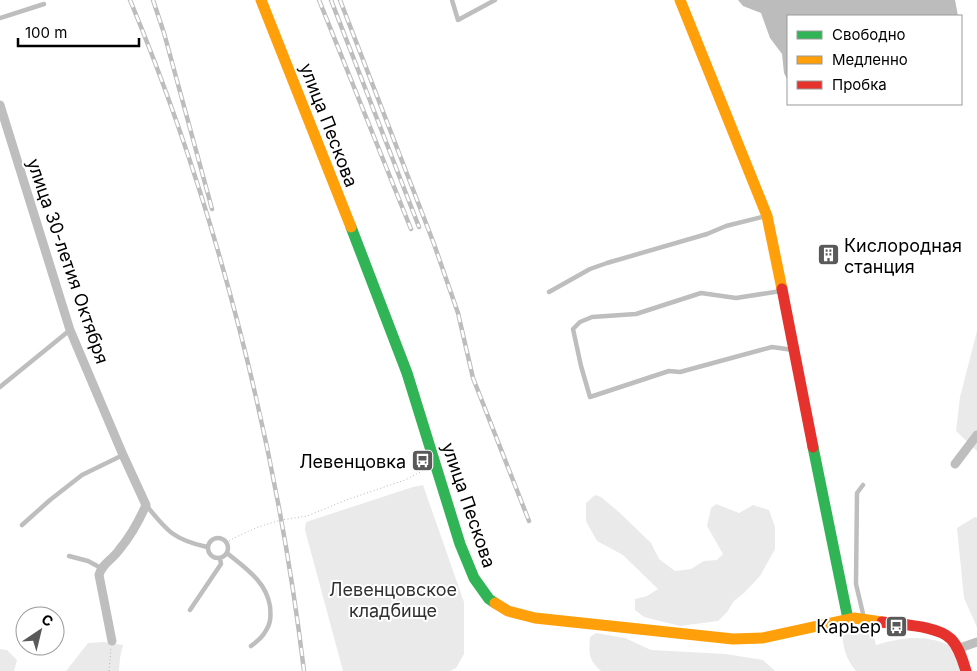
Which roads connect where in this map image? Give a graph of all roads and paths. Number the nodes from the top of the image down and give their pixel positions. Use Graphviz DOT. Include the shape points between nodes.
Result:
graph roads {
  1 [pos="261,0"];
  2 [pos="452,0"];
  3 [pos="495,0"];
  4 [pos="680,0"];
  5 [pos="44,4"];
  6 [pos="0,18"];
  7 [pos="0,105"];
  8 [pos="767,216"];
  9 [pos="783,290"];
  10 [pos="549,292"];
  11 [pos="70,330"];
  12 [pos="794,350"];
  13 [pos="0,387"];
  14 [pos="977,435"];
  15 [pos="123,455"];
  16 [pos="436,464"];
  17 [pos="955,464"];
  18 [pos="863,485"];
  19 [pos="146,505"];
  20 [pos="22,525"];
  21 [pos="226,543"];
  22 [pos="208,547"];
  23 [pos="227,553"];
  24 [pos="69,556"];
  25 [pos="220,558"];
  26 [pos="101,568"];
  27 [pos="190,610"];
  28 [pos="848,619"];
  29 [pos="865,619"];
  30 [pos="112,641"];
  31 [pos="977,642"];
  32 [pos="251,646"];
  33 [pos="957,648"];
  34 [pos="109,671"];
  35 [pos="966,671"];
  1 -- 16 [label="street, улица Пескова" via="407,373"];
  2 -- 3 [label="lane" via="458,20"];
  4 -- 8 [label="street"];
  5 -- 6 [label="lane"];
  7 -- 11 [label="street, улица 30-летия Октября"];
  8 -- 9 [label="street"];
  8 -- 10 [label="lane" via="598,266"];
  9 -- 12 [label="street"];
  9 -- 12 [label="lane" via="736,298 701,293 636,314 592,317 573,328 590,397 669,371 680,372 772,347"];
  11 -- 13 [label="lane"];
  11 -- 15 [label="street, улица 30-летия Октября"];
  12 -- 28 [label="street"];
  14 -- 17 [label="street"];
  15 -- 19 [label="street, улица 30-летия Октября"];
  15 -- 20 [label="lane" via="82,475"];
  16 -- 21 [label="path" via="405,480 307,516 258,526"];
  16 -- 28 [label="street, улица Пескова" via="460,544 474,578 489,599 508,611 534,618 733,639 763,638"];
  18 -- 29 [label="lane" via="857,493 856,584"];
  19 -- 22 [label="lane" via="171,533 186,542"];
  19 -- 26 [label="street" via="119,551"];
  21 -- 22 [label="lane" via="216,538"];
  21 -- 23 [label="lane"];
  22 -- 25 [label="lane" via="210,555"];
  23 -- 25 [label="lane"];
  23 -- 32 [label="lane" via="252,574 269,598 270,624 265,634"];
  24 -- 26 [label="lane"];
  25 -- 27 [label="lane" via="221,564"];
  26 -- 30 [label="street" via="99,576"];
  28 -- 29 [label="street, улица Пескова"];
  29 -- 33 [label="street, улица Пескова" via="938,630"];
  30 -- 34 [label="path"];
  31 -- 33 [label="street"];
  33 -- 35 [label="street, улица Пескова"];
}
